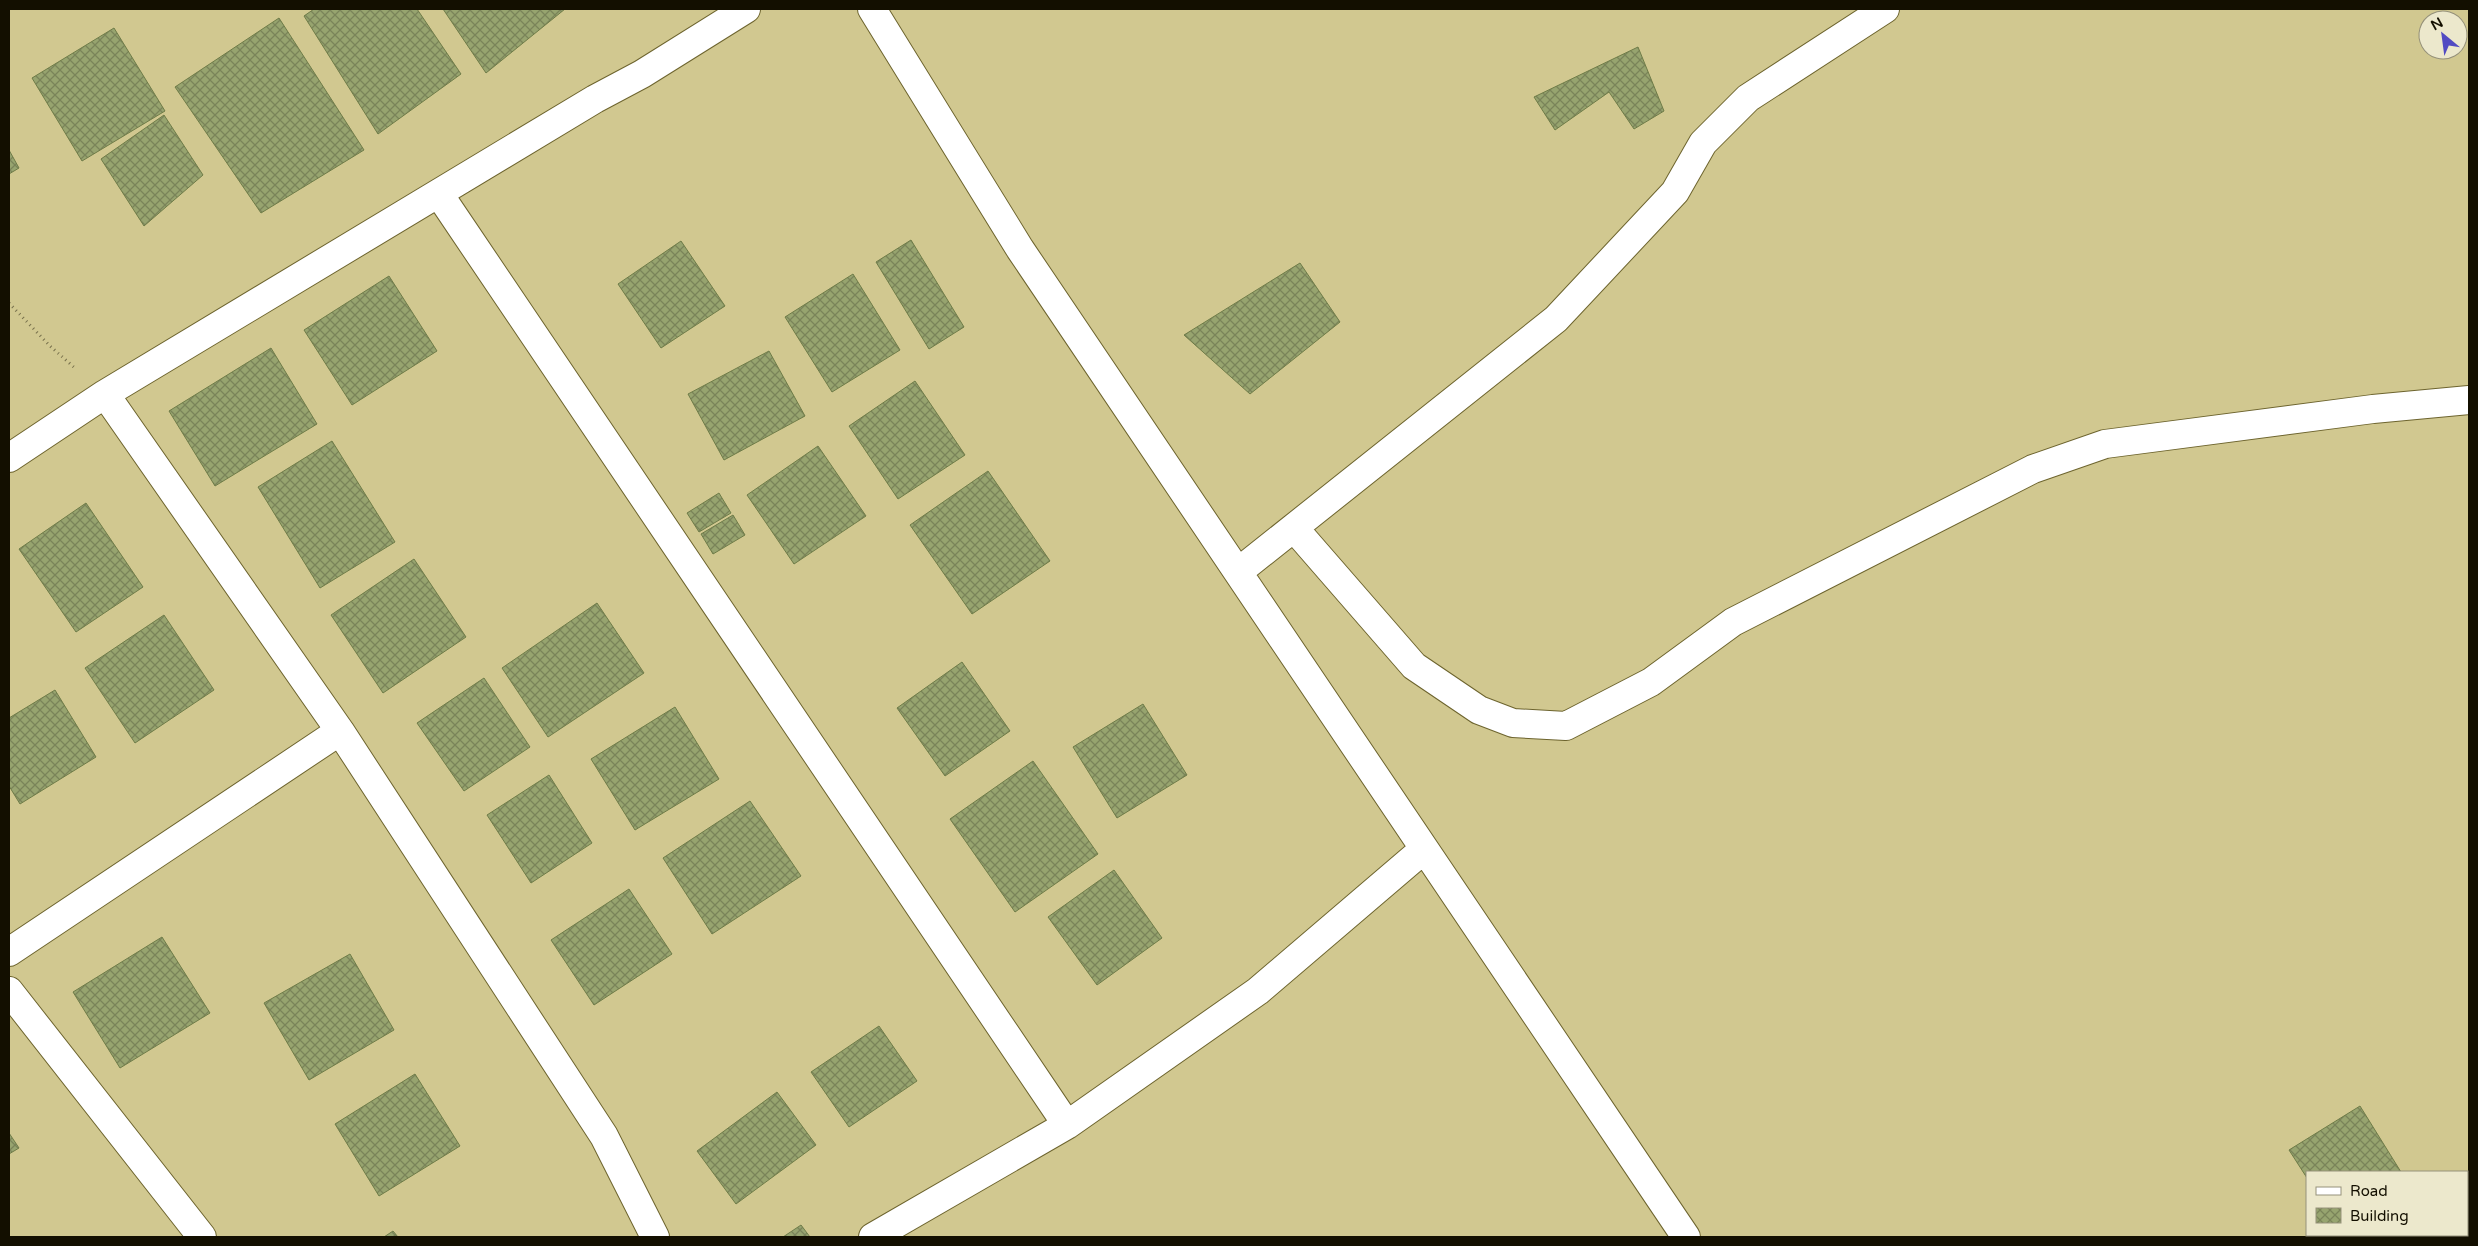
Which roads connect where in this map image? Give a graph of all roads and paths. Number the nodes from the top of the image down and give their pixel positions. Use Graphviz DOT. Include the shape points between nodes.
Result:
graph roads {
  1 [pos="746,9"];
  2 [pos="872,9"];
  3 [pos="1885,9"];
  4 [pos="439,194"];
  5 [pos="9,303"];
  6 [pos="105,394"];
  7 [pos="2469,400"];
  8 [pos="9,458"];
  9 [pos="1294,528"];
  10 [pos="1238,572"];
  11 [pos="340,731"];
  12 [pos="1423,850"];
  13 [pos="9,952"];
  14 [pos="9,991"];
  15 [pos="1067,1125"];
  16 [pos="202,1237"];
  17 [pos="655,1237"];
  18 [pos="873,1237"];
  19 [pos="1686,1237"];
  1 -- 4 [label="street"];
  2 -- 10 [label="street" via="1020,249"];
  3 -- 9 [label="street" via="1748,98 1703,143 1675,192 1556,319"];
  4 -- 6 [label="street"];
  4 -- 15 [label="street"];
  5 -- 6 [label="path" via="50,346"];
  6 -- 8 [label="street"];
  6 -- 11 [label="street"];
  7 -- 9 [label="street" via="2105,444 2042,466 1734,622 1650,682 1566,726 1513,723 1479,710 1414,666"];
  9 -- 10 [label="street"];
  10 -- 12 [label="street"];
  11 -- 13 [label="street"];
  11 -- 17 [label="street" via="604,1136"];
  12 -- 15 [label="street" via="1258,991"];
  12 -- 19 [label="street"];
  14 -- 16 [label="street"];
  15 -- 18 [label="street"];
}
